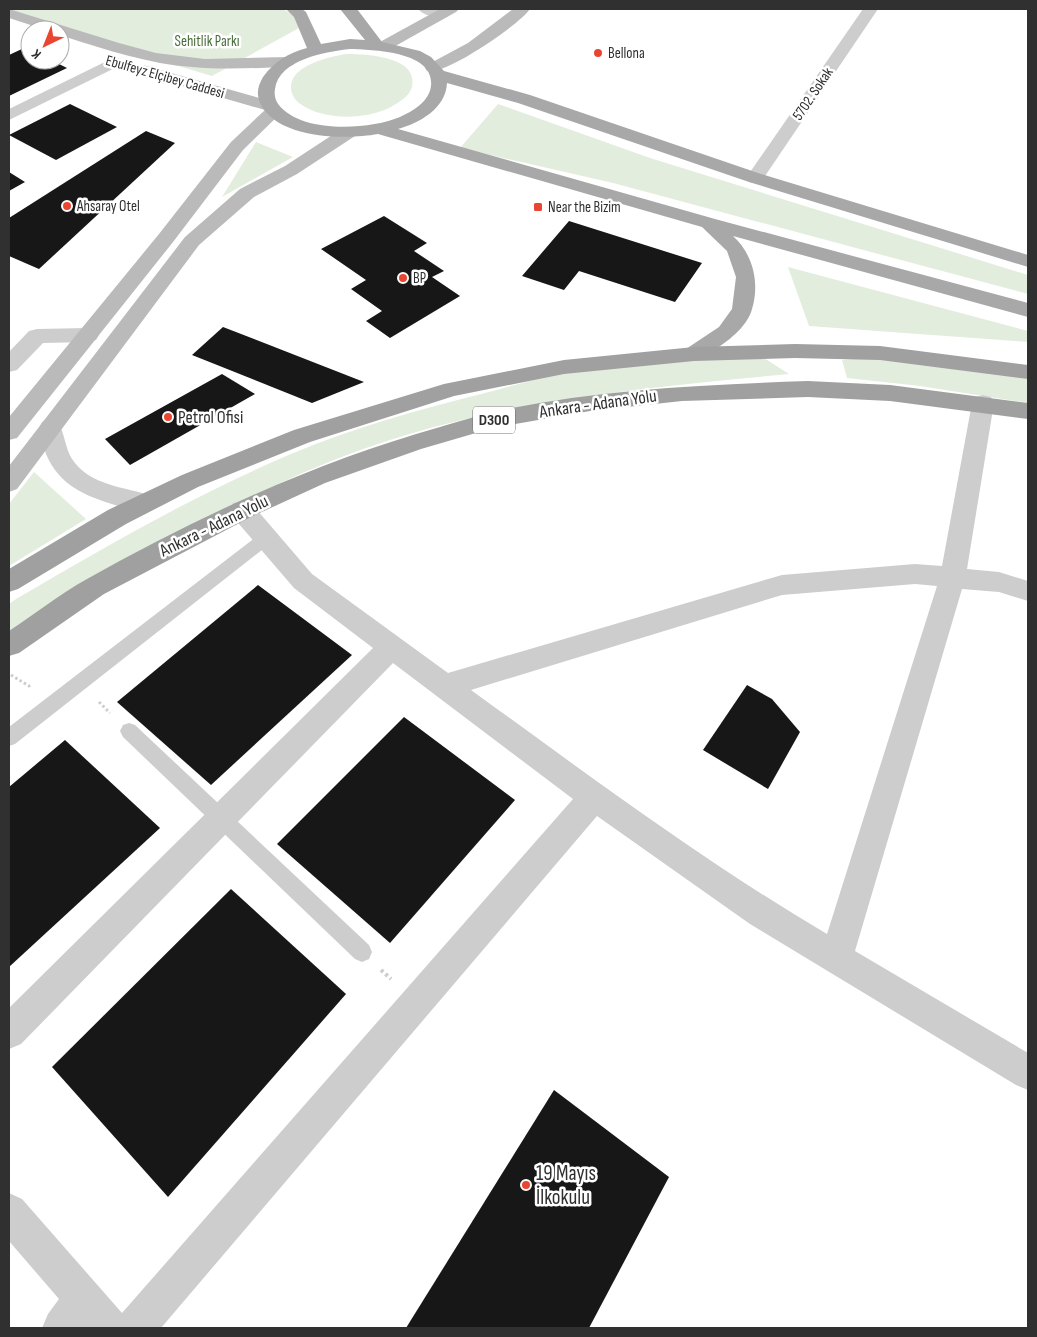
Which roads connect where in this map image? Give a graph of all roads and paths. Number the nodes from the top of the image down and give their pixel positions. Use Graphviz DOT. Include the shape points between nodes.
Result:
graph roads {
  1 [pos="293,9"];
  2 [pos="348,9"];
  3 [pos="426,9"];
  4 [pos="522,9"];
  5 [pos="870,9"];
  6 [pos="447,11"];
  7 [pos="9,13"];
  8 [pos="380,45"];
  9 [pos="70,49"];
  10 [pos="316,50"];
  11 [pos="115,62"];
  12 [pos="287,62"];
  13 [pos="436,71"];
  14 [pos="273,109"];
  15 [pos="9,115"];
  16 [pos="379,129"];
  17 [pos="349,132"];
  18 [pos="755,178"];
  19 [pos="708,223"];
  20 [pos="1028,261"];
  21 [pos="1028,310"];
  22 [pos="88,335"];
  23 [pos="694,354"];
  24 [pos="9,365"];
  25 [pos="1028,372"];
  26 [pos="983,404"];
  27 [pos="1028,411"];
  28 [pos="50,428"];
  29 [pos="9,432"];
  30 [pos="9,483"];
  31 [pos="144,502"];
  32 [pos="242,510"];
  33 [pos="266,538"];
  34 [pos="952,577"];
  35 [pos="9,582"];
  36 [pos="1028,590"];
  37 [pos="9,645"];
  38 [pos="393,646"];
  39 [pos="9,673"];
  40 [pos="80,683"];
  41 [pos="30,686"];
  42 [pos="443,686"];
  43 [pos="129,731"];
  44 [pos="9,738"];
  45 [pos="594,797"];
  46 [pos="220,820"];
  47 [pos="362,952"];
  48 [pos="836,958"];
  49 [pos="9,1032"];
  50 [pos="1028,1073"];
  51 [pos="9,1212"];
  52 [pos="84,1298"];
  53 [pos="62,1328"];
  54 [pos="109,1328"];
  55 [pos="134,1328"];
  1 -- 10 [label="main road" via="301,15"];
  2 -- 8 [label="main road"];
  3 -- 6 [label="street"];
  4 -- 13 [label="main road"];
  5 -- 18 [label="street, 5702. Sokak"];
  6 -- 8 [label="main road"];
  7 -- 12 [label="main road, Ebulfeyz Elçibey Caddesi" via="139,54 177,61 212,64"];
  8 -- 10 [label="main road" via="350,44"];
  8 -- 13 [label="main road" via="414,54"];
  9 -- 11 [label="main road, Ebulfeyz Elçibey Caddesi"];
  10 -- 12 [label="main road"];
  11 -- 14 [label="main road, Ebulfeyz Elçibey Caddesi"];
  11 -- 15 [label="street"];
  12 -- 14 [label="main road" via="277,70 266,88"];
  13 -- 16 [label="main road" via="440,84 433,102 404,121"];
  13 -- 18 [label="main road"];
  14 -- 17 [label="main road" via="287,120 305,127"];
  14 -- 22 [label="main road" via="237,146"];
  16 -- 17 [label="main road"];
  16 -- 19 [label="main road"];
  17 -- 28 [label="main road" via="247,194 192,241"];
  18 -- 20 [label="main road"];
  19 -- 21 [label="main road"];
  19 -- 23 [label="main road" via="736,249 746,277 742,310 726,332"];
  22 -- 24 [label="street" via="36,336"];
  22 -- 29 [label="main road"];
  23 -- 25 [label="highway, D300" via="880,353"];
  23 -- 31 [label="highway, D300" via="564,367 452,389 260,451"];
  26 -- 27 [label="highway, Ankara - Adana Yolu / D300"];
  26 -- 32 [label="highway, Ankara - Adana Yolu / D300" via="890,393 808,389 682,393 590,403 493,420 413,443 317,477"];
  26 -- 34 [label="street"];
  28 -- 30 [label="main road"];
  28 -- 31 [label="street" via="58,456 67,470 89,487 113,497"];
  31 -- 35 [label="highway, D300"];
  32 -- 33 [label="street"];
  32 -- 37 [label="highway, Ankara - Adana Yolu / D300" via="95,587"];
  33 -- 38 [label="street" via="303,581"];
  33 -- 40 [label="lane"];
  34 -- 36 [label="street" via="999,582"];
  34 -- 42 [label="street" via="915,574 782,585"];
  34 -- 48 [label="street"];
  38 -- 42 [label="street"];
  38 -- 46 [label="street"];
  39 -- 41 [label="path"];
  40 -- 43 [label="path"];
  40 -- 44 [label="lane"];
  42 -- 45 [label="street"];
  43 -- 46 [label="lane"];
  45 -- 48 [label="street" via="761,913"];
  45 -- 55 [label="street"];
  46 -- 47 [label="lane"];
  46 -- 49 [label="street"];
  48 -- 50 [label="street"];
  51 -- 52 [label="street"];
  52 -- 53 [label="street"];
  52 -- 54 [label="street"];
}
